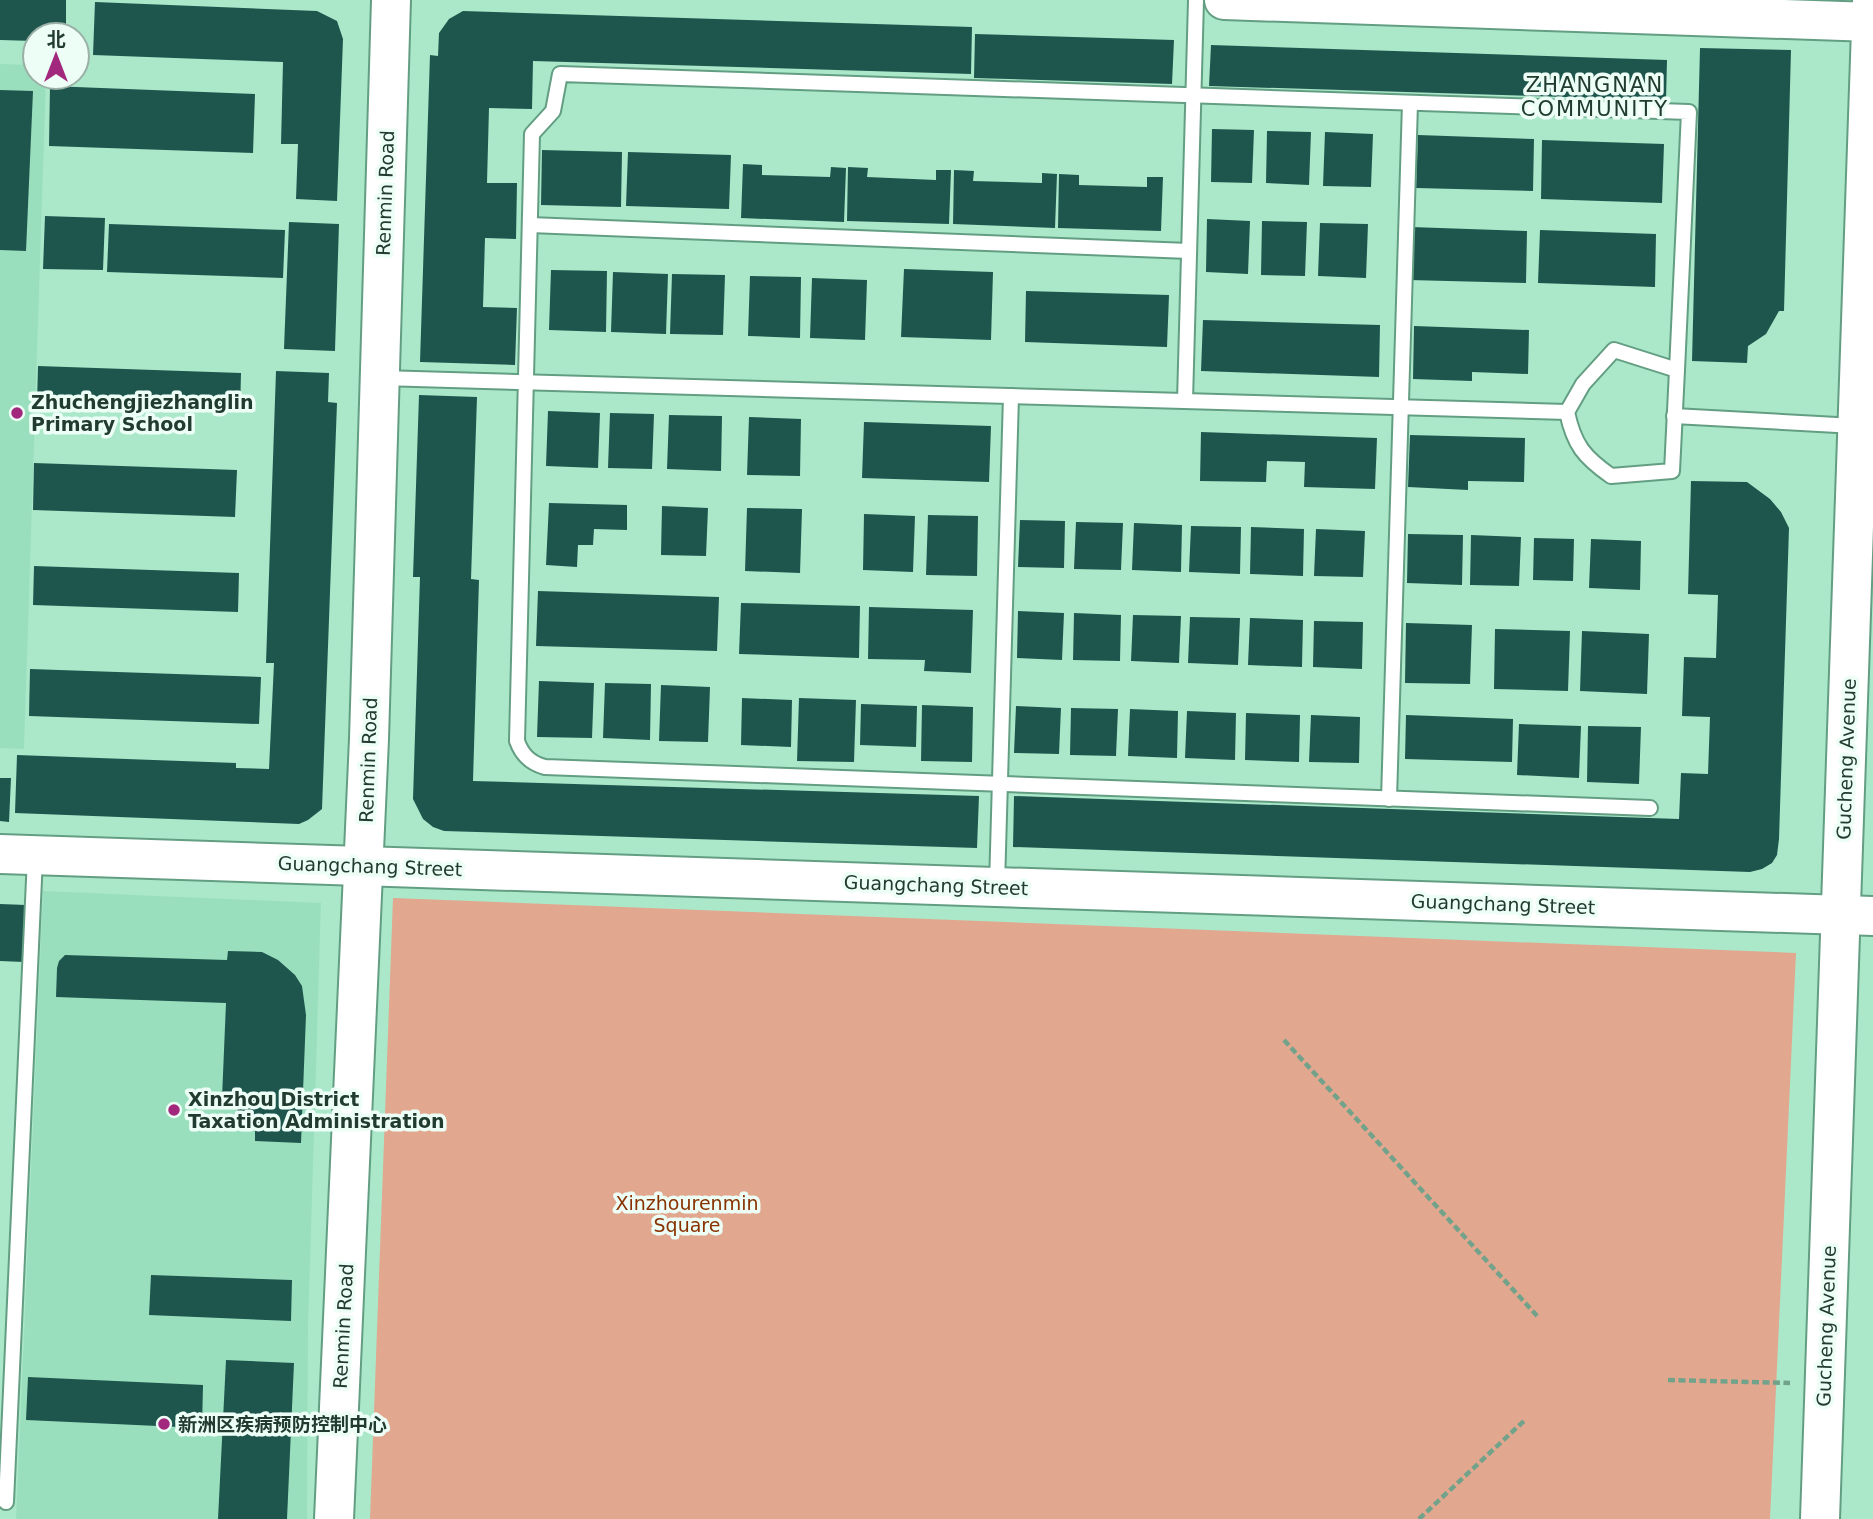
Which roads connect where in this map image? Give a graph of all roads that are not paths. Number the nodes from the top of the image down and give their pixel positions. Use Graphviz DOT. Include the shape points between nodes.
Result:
graph roads {
  1 [pos="391,0"];
  2 [pos="1196,0"];
  3 [pos="1224,0"];
  4 [pos="1872,11"];
  5 [pos="1194,96"];
  6 [pos="1410,103"];
  7 [pos="530,225"];
  8 [pos="1189,251"];
  9 [pos="1677,370"];
  10 [pos="380,378"];
  11 [pos="526,383"];
  12 [pos="1011,396"];
  13 [pos="1185,401"];
  14 [pos="1401,407"];
  15 [pos="1566,412"];
  16 [pos="1863,413"];
  17 [pos="1674,416"];
  18 [pos="1000,784"];
  19 [pos="1388,799"];
  20 [pos="1650,808"];
  21 [pos="17,855"];
  22 [pos="363,866"];
  23 [pos="997,887"];
  24 [pos="1857,916"];
  25 [pos="6,1502"];
  26 [pos="334,1519"];
  27 [pos="1820,1519"];
  1 -- 10 [label="street, Renmin Road"];
  2 -- 5 [label="lane"];
  3 -- 4 [label="street"];
  4 -- 16 [label="street, Gucheng Avenue"];
  5 -- 6 [label="lane"];
  5 -- 7 [label="lane" via="560,74 553,111 532,134"];
  5 -- 8 [label="lane"];
  6 -- 9 [label="lane" via="1689,112"];
  6 -- 14 [label="lane"];
  7 -- 8 [label="lane"];
  7 -- 11 [label="lane"];
  8 -- 13 [label="lane"];
  9 -- 15 [label="lane" via="1614,351 1583,384"];
  9 -- 17 [label="lane"];
  10 -- 11 [label="lane"];
  10 -- 22 [label="street, Renmin Road"];
  11 -- 12 [label="lane"];
  11 -- 18 [label="lane" via="517,741 526,759 545,767"];
  12 -- 13 [label="lane"];
  12 -- 18 [label="lane"];
  13 -- 14 [label="lane"];
  14 -- 15 [label="lane"];
  14 -- 19 [label="lane"];
  15 -- 17 [label="lane" via="1578,446 1611,477 1671,471"];
  16 -- 17 [label="lane"];
  16 -- 24 [label="street, Gucheng Avenue" via="1856,627"];
  18 -- 19 [label="lane"];
  18 -- 23 [label="lane"];
  19 -- 20 [label="lane"];
  21 -- 22 [label="street, Guangchang Street"];
  21 -- 25 [label="lane"];
  22 -- 23 [label="street, Guangchang Street"];
  22 -- 26 [label="street, Renmin Road"];
  23 -- 24 [label="street, Guangchang Street"];
  24 -- 27 [label="street, Gucheng Avenue"];
}
